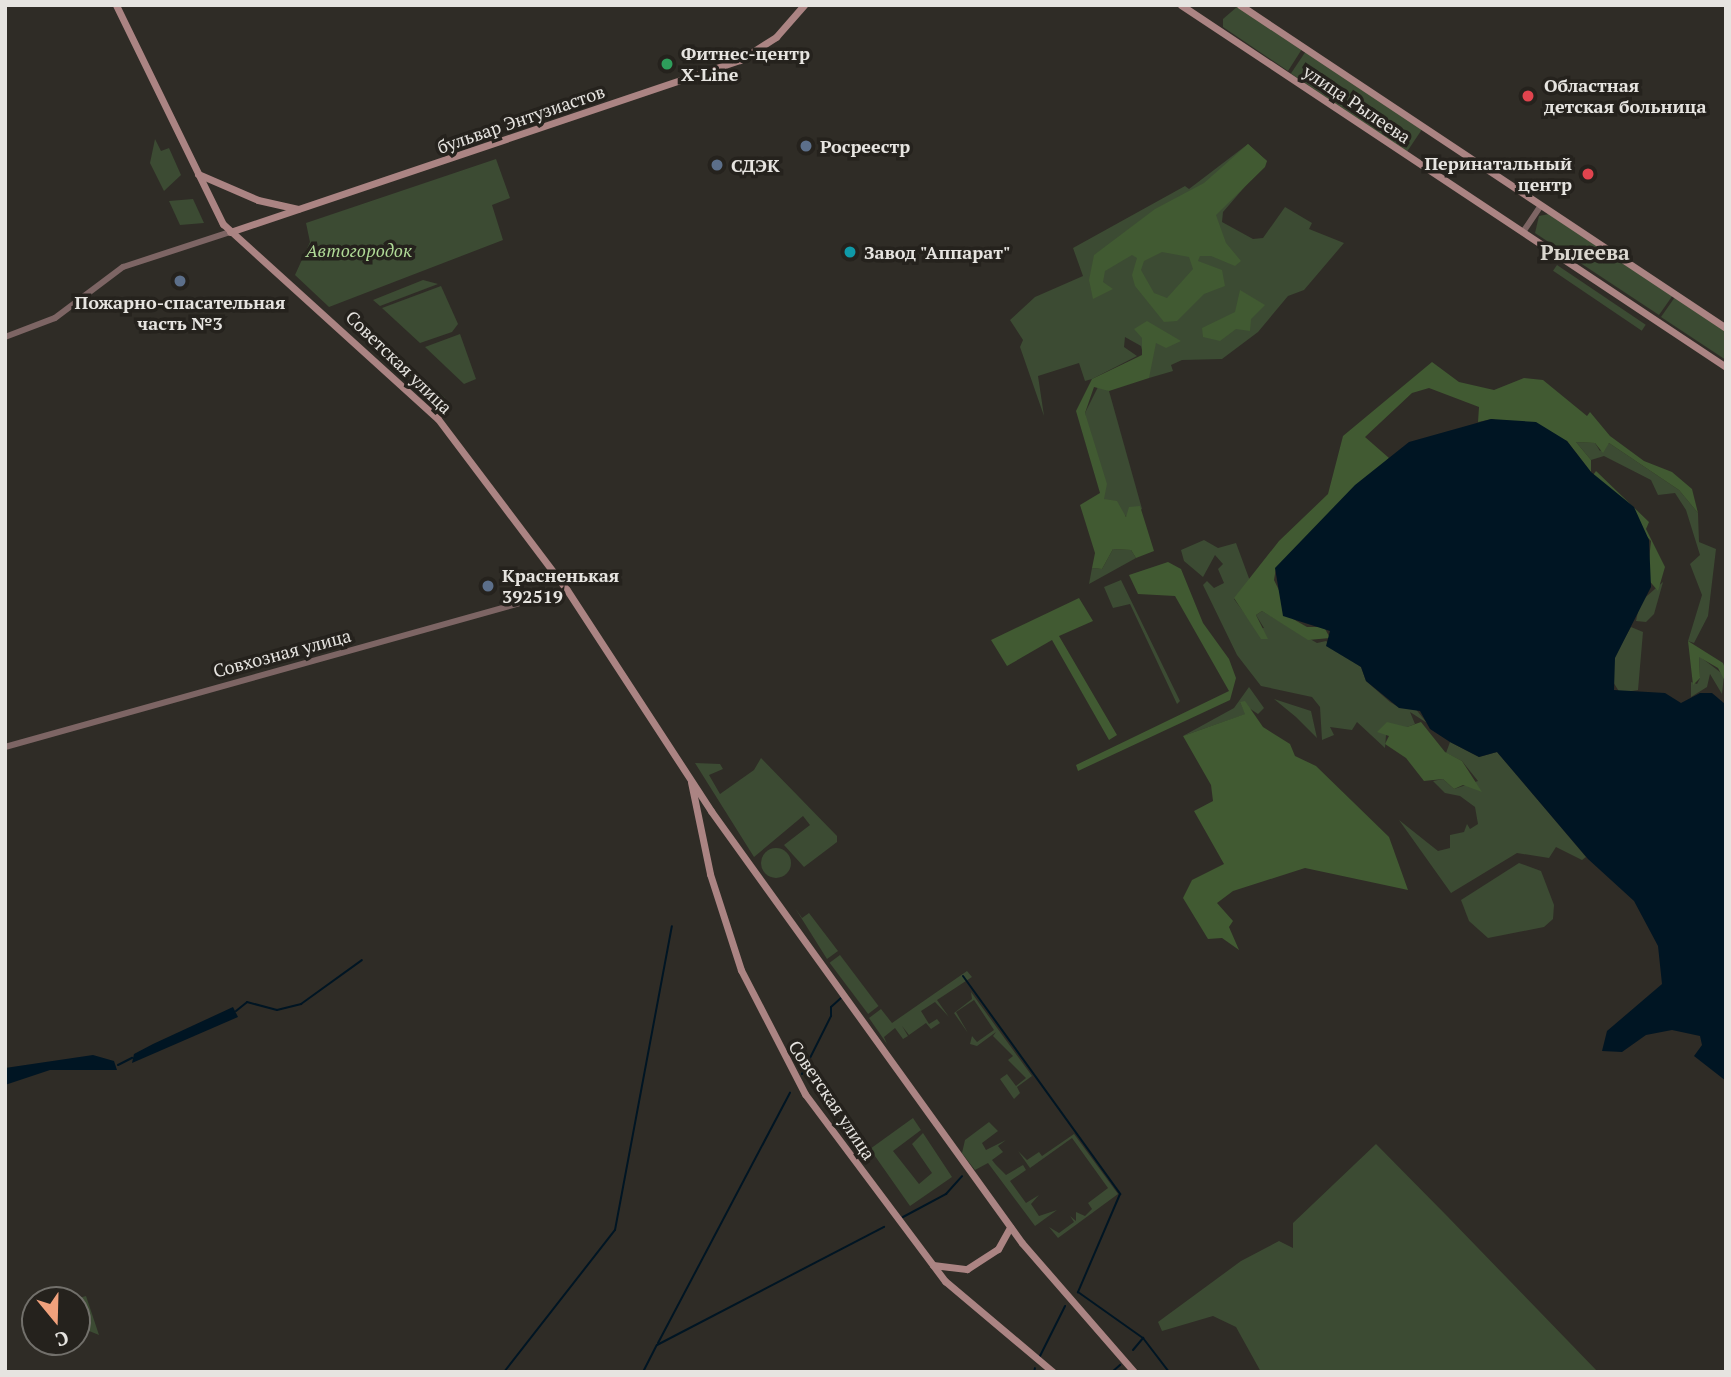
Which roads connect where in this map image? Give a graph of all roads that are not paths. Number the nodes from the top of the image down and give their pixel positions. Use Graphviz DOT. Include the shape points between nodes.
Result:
graph roads {
  1 [pos="116,5"];
  2 [pos="804,5"];
  3 [pos="1181,5"];
  4 [pos="1240,5"];
  5 [pos="197,173"];
  6 [pos="1541,205"];
  7 [pos="302,210"];
  8 [pos="230,232"];
  9 [pos="1523,232"];
  10 [pos="1726,328"];
  11 [pos="5,337"];
  12 [pos="1726,367"];
  13 [pos="566,590"];
  14 [pos="5,747"];
  15 [pos="691,781"];
  16 [pos="1010,1227"];
  17 [pos="931,1264"];
  18 [pos="1053,1372"];
  19 [pos="1134,1372"];
  1 -- 5 [label="main road, Советская улица"];
  2 -- 7 [label="main road, бульвар Энтузиастов" via="776,37 740,60"];
  3 -- 9 [label="main road, улица Рылеева"];
  4 -- 6 [label="main road, улица Рылеева"];
  5 -- 7 [label="main road" via="258,200"];
  5 -- 8 [label="main road, Советская улица"];
  6 -- 9 [label="street"];
  6 -- 10 [label="main road, улица Рылеева"];
  7 -- 8 [label="main road, бульвар Энтузиастов"];
  8 -- 11 [label="street" via="123,267 54,318"];
  8 -- 13 [label="main road, Советская улица" via="428,407"];
  9 -- 12 [label="main road, улица Рылеева"];
  13 -- 14 [label="street, Совхозная улица"];
  13 -- 15 [label="main road, Советская улица" via="671,743"];
  15 -- 16 [label="main road"];
  15 -- 17 [label="main road, Советская улица" via="722,914 755,1004 805,1094"];
  16 -- 17 [label="main road" via="998,1249 967,1269"];
  16 -- 19 [label="main road"];
  17 -- 18 [label="main road, Советская улица" via="982,1318"];
}
